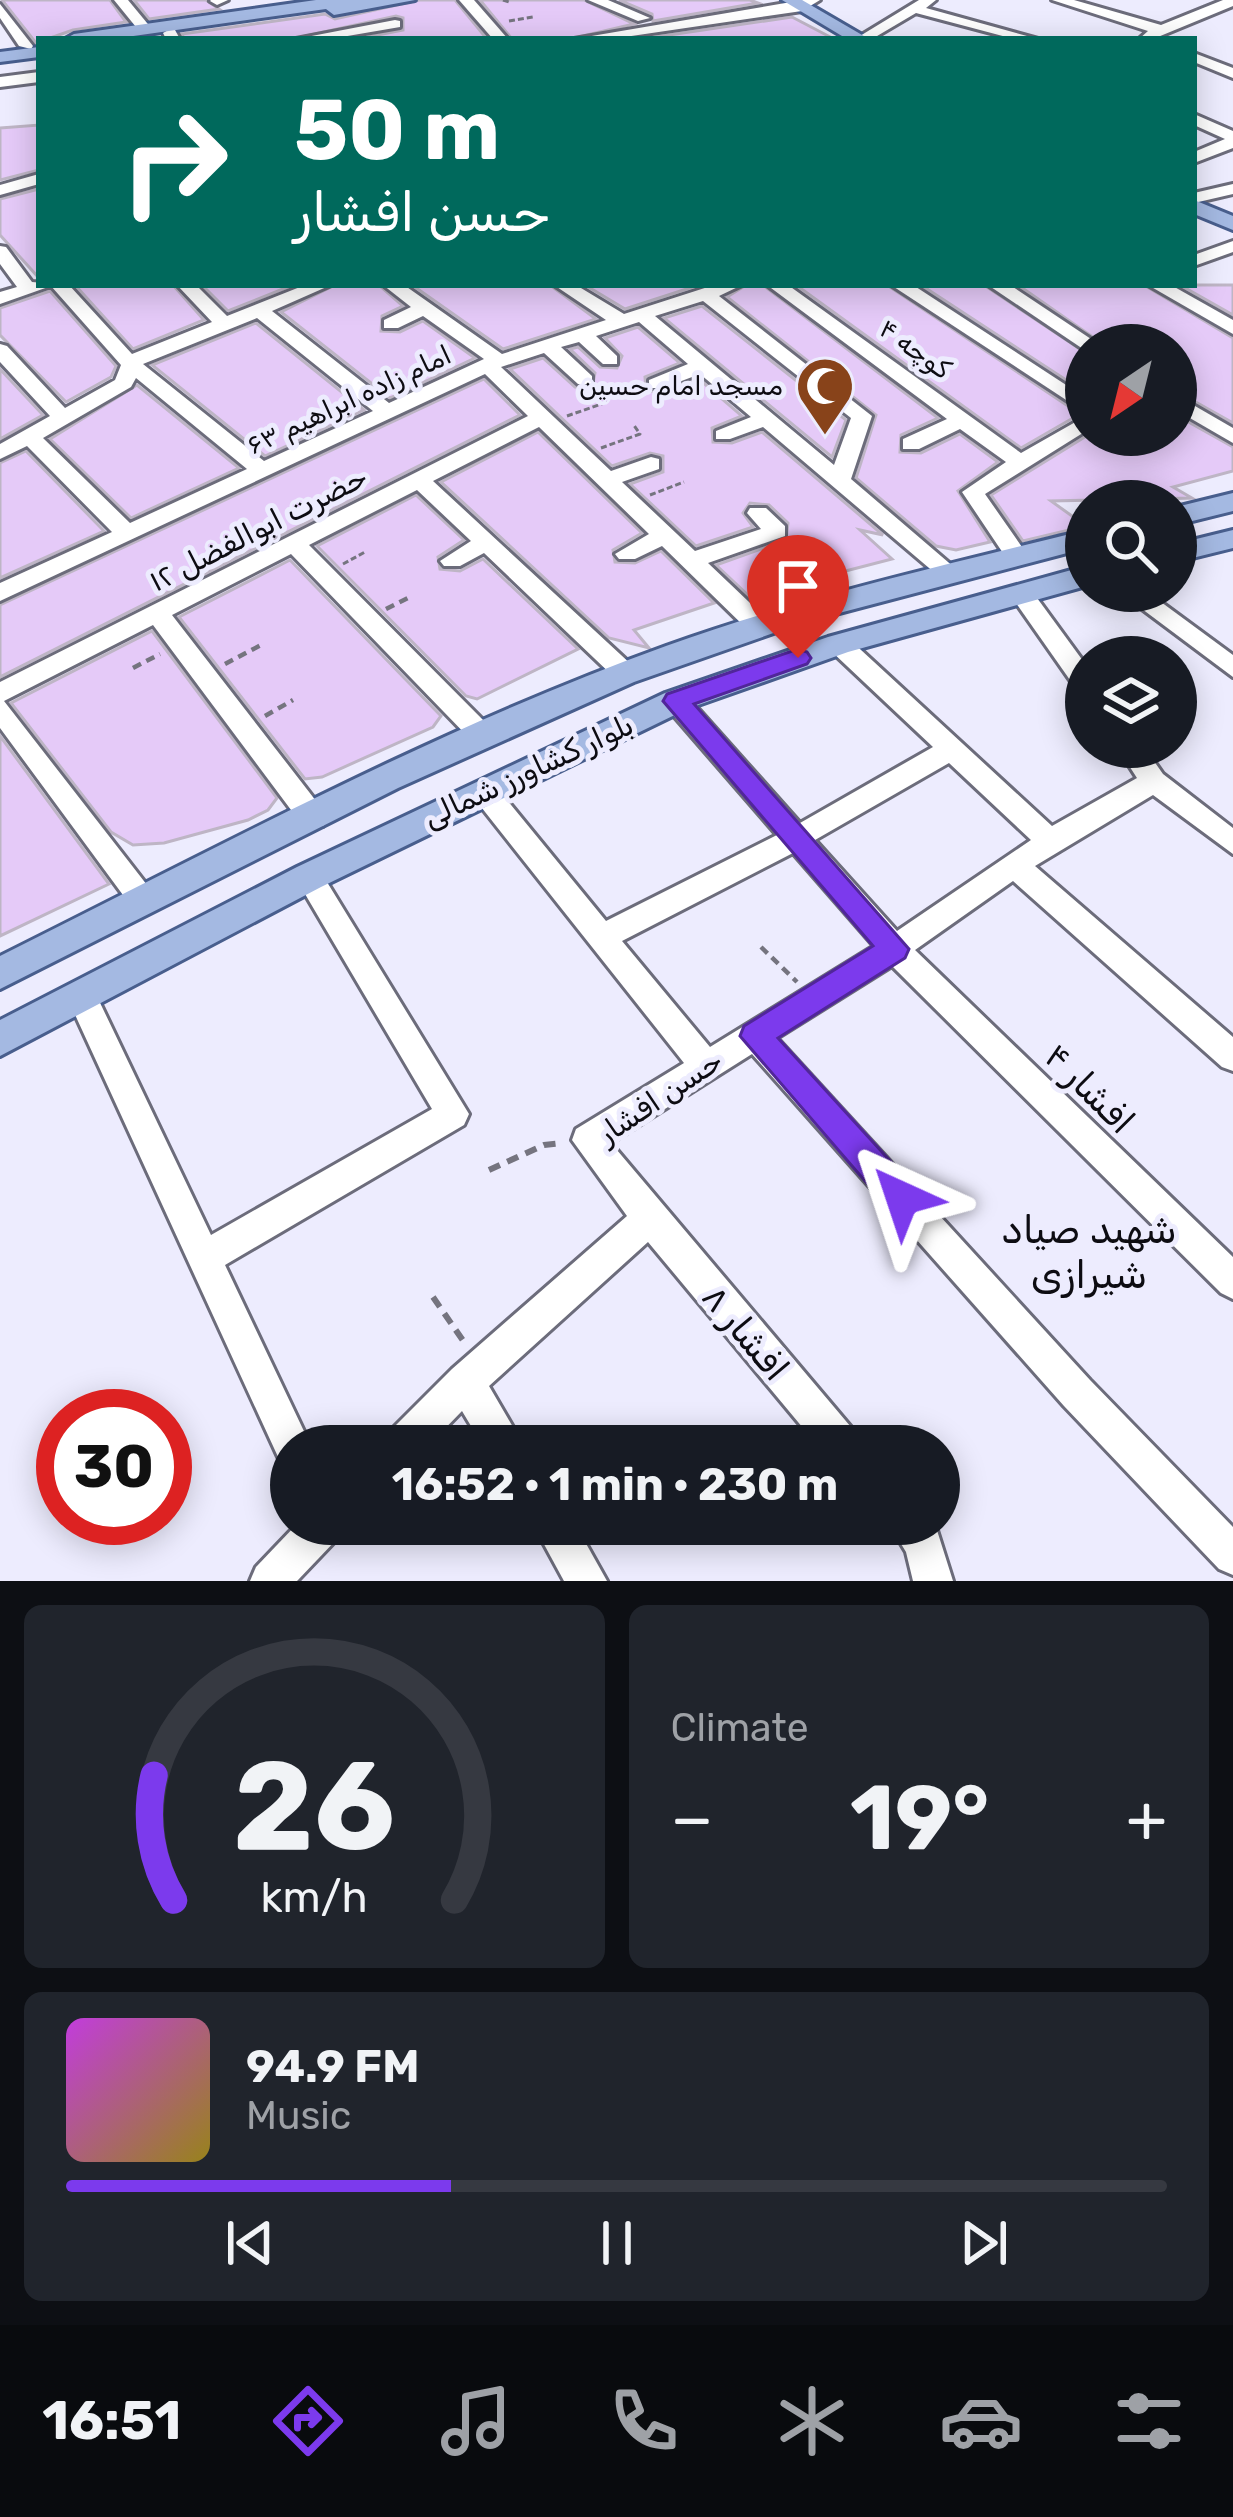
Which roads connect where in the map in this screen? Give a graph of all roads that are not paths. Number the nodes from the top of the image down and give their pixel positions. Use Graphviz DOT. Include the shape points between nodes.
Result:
graph roads {
  1 [pos="121,0"];
  2 [pos="352,0"];
  3 [pos="406,0"];
  4 [pos="466,0"];
  5 [pos="595,0"];
  6 [pos="774,0"];
  7 [pos="1059,0"];
  8 [pos="1189,0"];
  9 [pos="800,3"];
  10 [pos="380,4"];
  11 [pos="922,4"];
  12 [pos="261,6"];
  13 [pos="1221,7"];
  14 [pos="3,12"];
  15 [pos="643,18"];
  16 [pos="395,24"];
  17 [pos="561,26"];
  18 [pos="1233,27"];
  19 [pos="137,34"];
  20 [pos="171,36"];
  21 [pos="321,36"];
  22 [pos="405,36"];
  23 [pos="498,36"];
  24 [pos="574,36"];
  25 [pos="596,36"];
  26 [pos="856,36"];
  27 [pos="866,36"];
  28 [pos="1022,36"];
  29 [pos="1150,36"];
  30 [pos="35,47"];
  31 [pos="0,53"];
  32 [pos="1197,58"];
  33 [pos="1233,73"];
  34 [pos="36,77"];
  35 [pos="0,82"];
  36 [pos="1197,121"];
  37 [pos="1233,139"];
  38 [pos="1197,157"];
  39 [pos="36,180"];
  40 [pos="1233,189"];
  41 [pos="0,190"];
  42 [pos="1197,201"];
  43 [pos="1197,204"];
  44 [pos="1233,224"];
  45 [pos="1233,246"];
  46 [pos="0,251"];
  47 [pos="1197,260"];
  48 [pos="35,287"];
  49 [pos="62,288"];
  50 [pos="189,288"];
  51 [pos="315,288"];
  52 [pos="396,288"];
  53 [pos="569,288"];
  54 [pos="726,288"];
  55 [pos="780,288"];
  56 [pos="906,288"];
  57 [pos="1003,288"];
  58 [pos="1162,288"];
  59 [pos="708,296"];
  60 [pos="0,298"];
  61 [pos="424,308"];
  62 [pos="260,311"];
  63 [pos="632,318"];
  64 [pos="224,324"];
  65 [pos="391,324"];
  66 [pos="1233,328"];
  67 [pos="1065,329"];
  68 [pos="581,333"];
  69 [pos="547,345"];
  70 [pos="0,350"];
  71 [pos="610,360"];
  72 [pos="493,363"];
  73 [pos="130,364"];
  74 [pos="702,366"];
  75 [pos="585,380"];
  76 [pos="656,384"];
  77 [pos="1065,392"];
  78 [pos="386,411"];
  79 [pos="1197,414"];
  80 [pos="63,418"];
  81 [pos="765,419"];
  82 [pos="545,420"];
  83 [pos="962,420"];
  84 [pos="1065,434"];
  85 [pos="723,435"];
  86 [pos="30,437"];
  87 [pos="1233,437"];
  88 [pos="911,444"];
  89 [pos="0,453"];
  90 [pos="1018,461"];
  91 [pos="651,464"];
  92 [pos="261,470"];
  93 [pos="419,479"];
  94 [pos="607,480"];
  95 [pos="839,481"];
  96 [pos="1233,502"];
  97 [pos="1197,511"];
  98 [pos="758,513"];
  99 [pos="127,534"];
  100 [pos="665,536"];
  101 [pos="1233,539"];
  102 [pos="293,543"];
  103 [pos="485,543"];
  104 [pos="1065,544"];
  105 [pos="1197,548"];
  106 [pos="627,554"];
  107 [pos="1017,557"];
  108 [pos="452,561"];
  109 [pos="691,561"];
  110 [pos="982,566"];
  111 [pos="950,574"];
  112 [pos="1065,581"];
  113 [pos="0,593"];
  114 [pos="1014,594"];
  115 [pos="1158,612"];
  116 [pos="158,614"];
  117 [pos="758,626"];
  118 [pos="839,644"];
  119 [pos="1065,658"];
  120 [pos="1233,668"];
  121 [pos="625,673"];
  122 [pos="0,693"];
  123 [pos="676,701"];
  124 [pos="0,709"];
  125 [pos="482,736"];
  126 [pos="950,750"];
  127 [pos="1145,768"];
  128 [pos="1154,781"];
  129 [pos="484,791"];
  130 [pos="313,818"];
  131 [pos="796,838"];
  132 [pos="1050,841"];
  133 [pos="1233,843"];
  134 [pos="1015,866"];
  135 [pos="309,877"];
  136 [pos="144,902"];
  137 [pos="602,938"];
  138 [pos="894,949"];
  139 [pos="0,973"];
  140 [pos="81,995"];
  141 [pos="755,1036"];
  142 [pos="0,1039"];
  143 [pos="1233,1058"];
  144 [pos="705,1065"];
  145 [pos="650,1218"];
  146 [pos="205,1257"];
  147 [pos="1232,1282"];
  148 [pos="473,1375"];
  149 [pos="282,1425"];
  150 [pos="422,1425"];
  151 [pos="496,1425"];
  152 [pos="825,1425"];
  153 [pos="305,1545"];
  154 [pos="566,1545"];
  155 [pos="925,1545"];
  156 [pos="1233,1555"];
  157 [pos="275,1579"];
  158 [pos="587,1581"];
  159 [pos="933,1581"];
  1 -- 19 [label="street"];
  2 -- 12 [label="main road"];
  3 -- 10 [label="main road"];
  4 -- 23 [label="street"];
  5 -- 15 [label="street"];
  6 -- 9 [label="main road"];
  7 -- 29 [label="street"];
  8 -- 13 [label="street"];
  9 -- 25 [label="street"];
  9 -- 26 [label="main road"];
  10 -- 16 [label="street"];
  10 -- 20 [label="main road"];
  11 -- 27 [label="street"];
  11 -- 28 [label="street"];
  12 -- 19 [label="main road"];
  13 -- 18 [label="street"];
  13 -- 29 [label="street"];
  14 -- 30 [label="street"];
  16 -- 21 [label="street"];
  16 -- 22 [label="street"];
  17 -- 24 [label="street"];
  19 -- 20 [label="main road"];
  30 -- 31 [label="main road"];
  32 -- 33 [label="street"];
  34 -- 35 [label="street"];
  36 -- 37 [label="street"];
  37 -- 38 [label="street"];
  39 -- 41 [label="street"];
  40 -- 42 [label="street"];
  43 -- 44 [label="main road"];
  45 -- 47 [label="street"];
  46 -- 48 [label="street"];
  48 -- 60 [label="street"];
  49 -- 73 [label="street"];
  50 -- 64 [label="street"];
  51 -- 62 [label="street"];
  52 -- 61 [label="street"];
  53 -- 63 [label="street"];
  54 -- 59 [label="street, امام زاده ابراهیم ۶۳"];
  55 -- 83 [label="street, کوچه ۴"];
  56 -- 77 [label="street"];
  57 -- 67 [label="street"];
  58 -- 66 [label="street"];
  59 -- 63 [label="street, امام زاده ابراهیم ۶۳"];
  59 -- 95 [label="street" via="862,416"];
  61 -- 65 [label="street"];
  61 -- 72 [label="street"];
  62 -- 64 [label="street"];
  62 -- 78 [label="street"];
  63 -- 68 [label="street, امام زاده ابراهیم ۶۳"];
  63 -- 74 [label="street"];
  64 -- 73 [label="street"];
  68 -- 69 [label="street, امام زاده ابراهیم ۶۳"];
  68 -- 71 [label="street"];
  69 -- 72 [label="street, امام زاده ابراهیم ۶۳"];
  69 -- 75 [label="street"];
  70 -- 80 [label="street"];
  72 -- 78 [label="street, امام زاده ابراهیم ۶۳"];
  72 -- 82 [label="street"];
  73 -- 80 [label="street" via="124,382"];
  73 -- 92 [label="street"];
  74 -- 76 [label="street"];
  74 -- 81 [label="street"];
  78 -- 92 [label="street, امام زاده ابراهیم ۶۳"];
  79 -- 87 [label="street"];
  80 -- 86 [label="street"];
  81 -- 85 [label="street"];
  81 -- 95 [label="street"];
  82 -- 93 [label="street, حضرت ابوالفضل ۱۲"];
  82 -- 94 [label="street"];
  83 -- 88 [label="street"];
  83 -- 90 [label="street, کوچه ۴"];
  84 -- 90 [label="street"];
  86 -- 89 [label="street"];
  86 -- 99 [label="street"];
  90 -- 107 [label="street" via="973,492"];
  91 -- 94 [label="street"];
  92 -- 99 [label="street, امام زاده ابراهیم ۶۳"];
  93 -- 102 [label="street, حضرت ابوالفضل ۱۲"];
  93 -- 103 [label="street"];
  94 -- 100 [label="street"];
  95 -- 111 [label="street"];
  96 -- 97 [label="main road"];
  98 -- 109 [label="street" via="777,531"];
  99 -- 113 [label="street, امام زاده ابراهیم ۶۳"];
  100 -- 106 [label="street"];
  100 -- 109 [label="street"];
  101 -- 105 [label="main road"];
  102 -- 116 [label="street, حضرت ابوالفضل ۱۲"];
  102 -- 125 [label="street"];
  103 -- 108 [label="street"];
  103 -- 121 [label="street"];
  104 -- 107 [label="main road, بلوار کشاورز شمالی"];
  107 -- 110 [label="main road, بلوار کشاورز شمالی"];
  109 -- 117 [label="street"];
  110 -- 111 [label="main road, بلوار کشاورز شمالی"];
  110 -- 114 [label="main road" via="1012,578"];
  111 -- 117 [label="main road, بلوار کشاورز شمالی"];
  112 -- 114 [label="main road, بلوار کشاورز شمالی"];
  114 -- 118 [label="main road, بلوار کشاورز شمالی"];
  114 -- 119 [label="street"];
  115 -- 120 [label="street"];
  116 -- 122 [label="street, حضرت ابوالفضل ۱۲"];
  116 -- 130 [label="street"];
  117 -- 121 [label="main road, بلوار کشاورز شمالی"];
  118 -- 123 [label="main road, بلوار کشاورز شمالی"];
  118 -- 126 [label="street"];
  121 -- 125 [label="main road, بلوار کشاورز شمالی"];
  123 -- 129 [label="main road, بلوار کشاورز شمالی"];
  123 -- 131 [label="street, افشار ۴"];
  124 -- 136 [label="street"];
  125 -- 130 [label="main road, بلوار کشاورز شمالی"];
  126 -- 131 [label="street"];
  126 -- 132 [label="street"];
  127 -- 128 [label="street"];
  128 -- 132 [label="street, حسن افشار"];
  128 -- 133 [label="street"];
  129 -- 135 [label="main road, بلوار کشاورز شمالی"];
  129 -- 137 [label="street"];
  130 -- 136 [label="main road, بلوار کشاورز شمالی"];
  131 -- 137 [label="street"];
  131 -- 138 [label="street, افشار ۴"];
  132 -- 134 [label="street, حسن افشار"];
  134 -- 138 [label="street, حسن افشار"];
  134 -- 143 [label="street"];
  135 -- 140 [label="main road, بلوار کشاورز شمالی"];
  135 -- 146 [label="street" via="453,1114"];
  136 -- 139 [label="main road, بلوار کشاورز شمالی"];
  137 -- 144 [label="street"];
  138 -- 141 [label="street, حسن افشار"];
  138 -- 147 [label="street, افشار ۴"];
  140 -- 142 [label="main road, بلوار کشاورز شمالی"];
  140 -- 146 [label="street"];
  141 -- 144 [label="street, حسن افشار"];
  141 -- 156 [label="street"];
  144 -- 145 [label="street, حسن افشار" via="588,1140"];
  145 -- 148 [label="street"];
  145 -- 152 [label="street, افشار ۸"];
  146 -- 149 [label="street"];
  148 -- 150 [label="street"];
  148 -- 151 [label="street"];
  153 -- 157 [label="street"];
  154 -- 158 [label="street"];
  155 -- 159 [label="street"];
}
